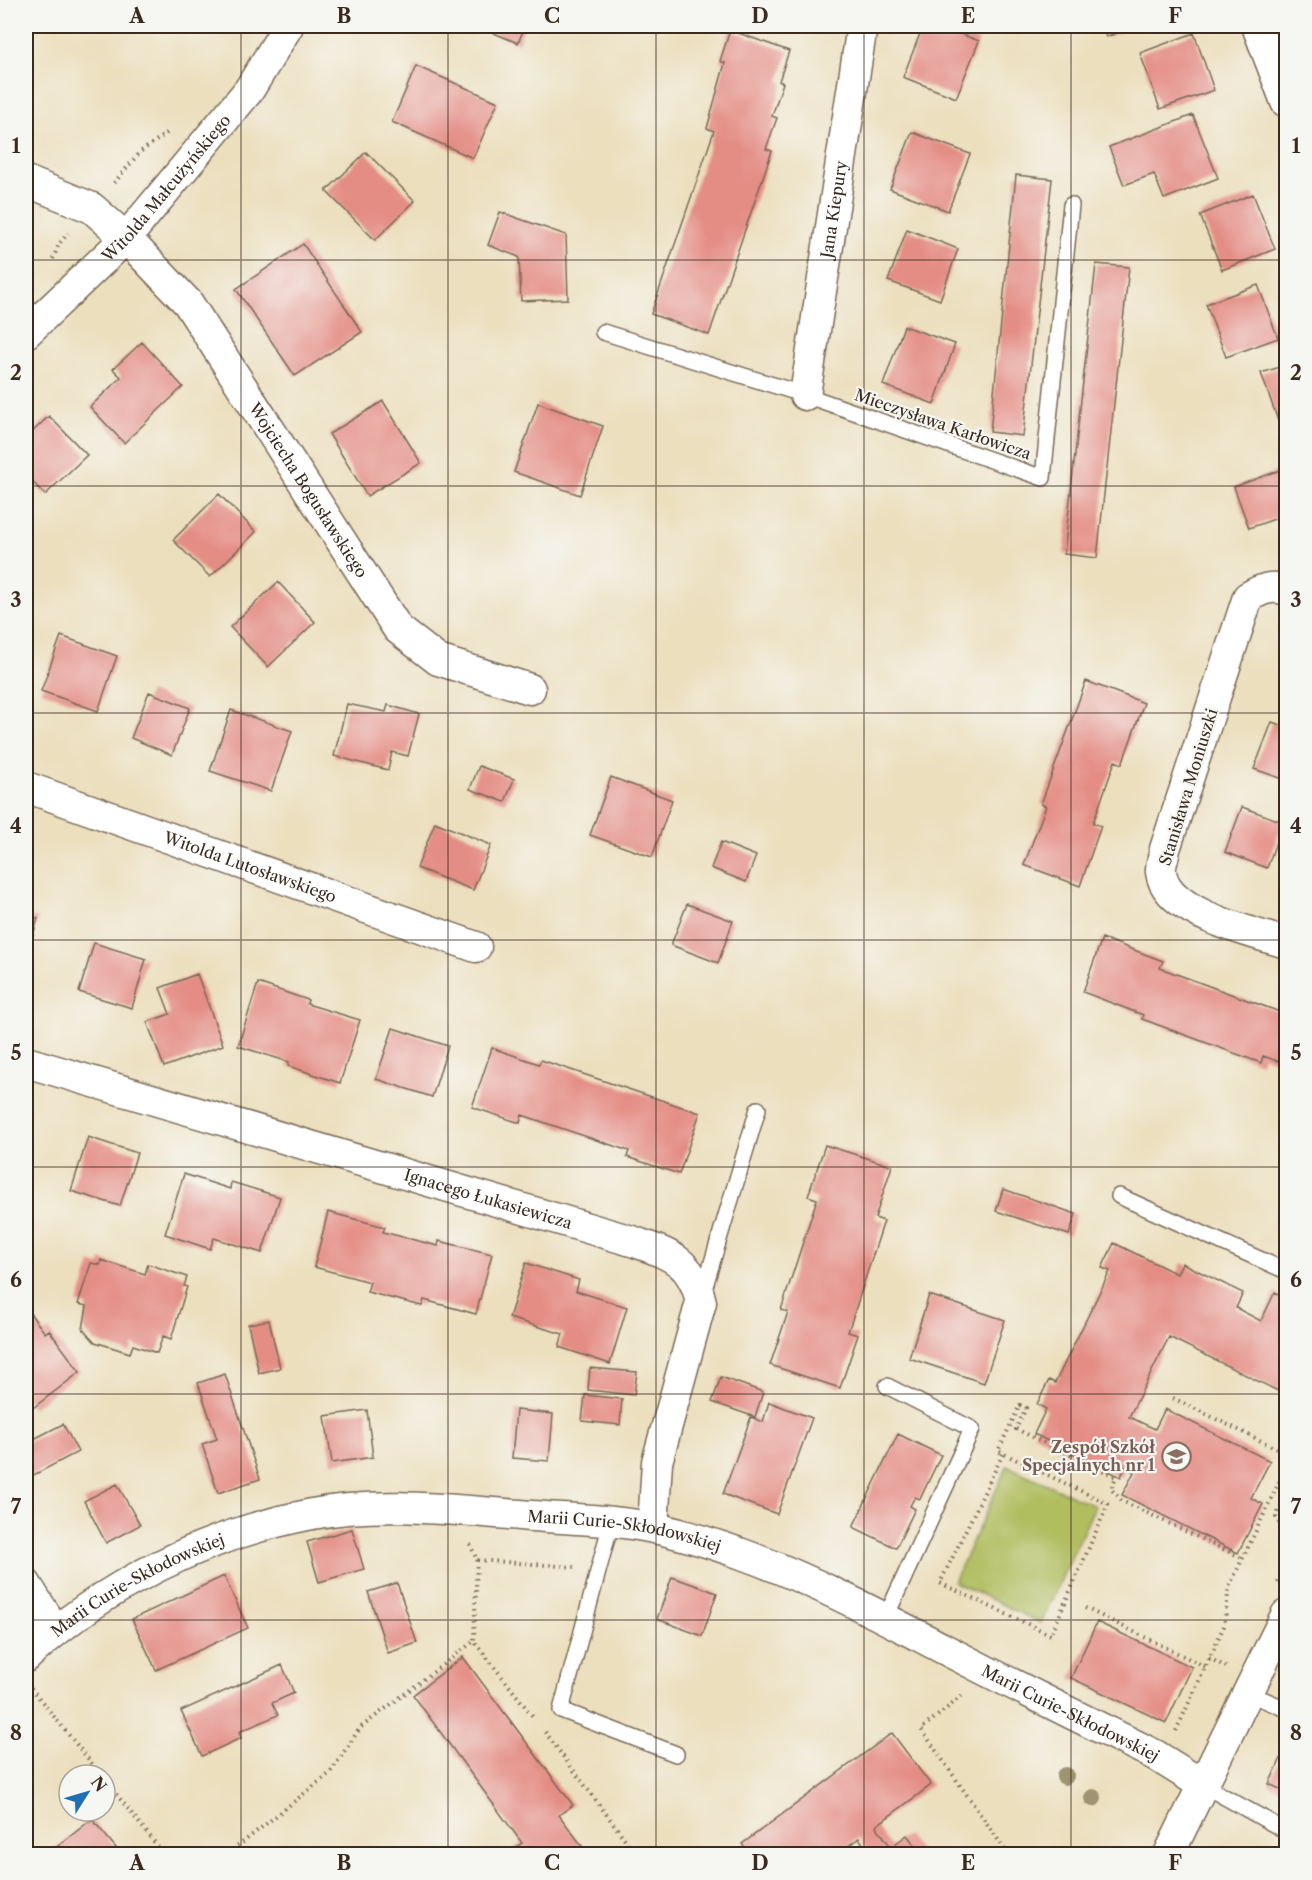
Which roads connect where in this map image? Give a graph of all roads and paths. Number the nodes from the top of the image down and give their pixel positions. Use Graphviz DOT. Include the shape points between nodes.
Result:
graph roads {
  1 [pos="288,26"];
  2 [pos="862,26"];
  3 [pos="1257,26"];
  4 [pos="1287,102"];
  5 [pos="176,127"];
  6 [pos="26,181"];
  7 [pos="1071,205"];
  8 [pos="92,208"];
  9 [pos="126,238"];
  10 [pos="52,262"];
  11 [pos="603,332"];
  12 [pos="26,333"];
  13 [pos="805,395"];
  14 [pos="1287,590"];
  15 [pos="530,689"];
  16 [pos="26,787"];
  17 [pos="1287,943"];
  18 [pos="476,947"];
  19 [pos="26,1062"];
  20 [pos="758,1109"];
  21 [pos="1119,1196"];
  22 [pos="1287,1271"];
  23 [pos="700,1302"];
  24 [pos="887,1386"];
  25 [pos="1173,1398"];
  26 [pos="1287,1453"];
  27 [pos="1003,1454"];
  28 [pos="1287,1468"];
  29 [pos="1287,1495"];
  30 [pos="611,1523"];
  31 [pos="653,1527"];
  32 [pos="1287,1535"];
  33 [pos="468,1541"];
  34 [pos="1244,1559"];
  35 [pos="477,1560"];
  36 [pos="599,1569"];
  37 [pos="26,1584"];
  38 [pos="1085,1608"];
  39 [pos="1287,1615"];
  40 [pos="885,1618"];
  41 [pos="55,1630"];
  42 [pos="474,1641"];
  43 [pos="26,1657"];
  44 [pos="1206,1667"];
  45 [pos="991,1673"];
  46 [pos="26,1688"];
  47 [pos="1248,1693"];
  48 [pos="1287,1709"];
  49 [pos="1173,1737"];
  50 [pos="676,1754"];
  51 [pos="91,1763"];
  52 [pos="1203,1785"];
  53 [pos="117,1795"];
  54 [pos="1287,1831"];
  55 [pos="164,1854"];
  56 [pos="228,1854"];
  57 [pos="636,1854"];
  58 [pos="1008,1854"];
  59 [pos="1169,1854"];
  1 -- 9 [label="street, Witolda Małcużyńskiego" via="249,90"];
  2 -- 13 [label="street, Jana Kiepury"];
  3 -- 4 [label="street"];
  5 -- 8 [label="path" via="140,152"];
  6 -- 8 [label="street, Wojciecha Bogusławskiego"];
  7 -- 13 [label="lane, Mieczysława Karłowicza" via="1043,478"];
  8 -- 9 [label="street, Wojciecha Bogusławskiego"];
  8 -- 10 [label="path" via="58,244"];
  9 -- 12 [label="street, Witolda Małcużyńskiego"];
  9 -- 15 [label="street, Wojciecha Bogusławskiego" via="188,303 398,629 438,660"];
  11 -- 13 [label="lane, Mieczysława Karłowicza"];
  14 -- 17 [label="street, Stanisława Moniuszki" via="1263,588 1248,597 1165,849 1161,872 1170,892 1187,908"];
  16 -- 18 [label="street, Witolda Lutosławskiego"];
  19 -- 23 [label="street, Ignacego Łukasiewicza" via="666,1253 684,1265 696,1281"];
  20 -- 23 [label="lane"];
  21 -- 22 [label="lane"];
  23 -- 31 [label="street" via="657,1462"];
  24 -- 40 [label="lane" via="972,1429"];
  25 -- 26 [label="path"];
  27 -- 27 [label="path" via="1108,1504 1051,1635 940,1583"];
  27 -- 34 [label="path" via="998,1451 1020,1405 1026,1408 1016,1429 1116,1477 1110,1489 1122,1502"];
  28 -- 34 [label="path"];
  29 -- 32 [label="path" via="1276,1517"];
  30 -- 31 [label="street, Marii Curie-Skłodowskiej"];
  30 -- 36 [label="lane"];
  30 -- 41 [label="street, Marii Curie-Skłodowskiej" via="410,1508 313,1514 177,1557 116,1590"];
  31 -- 40 [label="street, Marii Curie-Skłodowskiej" via="746,1555"];
  33 -- 35 [label="path"];
  34 -- 44 [label="path" via="1229,1587 1224,1626"];
  35 -- 36 [label="path"];
  35 -- 42 [label="path"];
  36 -- 50 [label="lane" via="561,1710"];
  37 -- 41 [label="street"];
  38 -- 44 [label="path"];
  39 -- 47 [label="street"];
  40 -- 45 [label="street, Marii Curie-Skłodowskiej"];
  41 -- 43 [label="street, Marii Curie-Skłodowskiej"];
  42 -- 56 [label="path" via="360,1728 330,1773"];
  42 -- 57 [label="path"];
  44 -- 49 [label="path"];
  45 -- 52 [label="street, Marii Curie-Skłodowskiej" via="1155,1755"];
  45 -- 58 [label="path" via="921,1730"];
  46 -- 51 [label="path" via="28,1685"];
  47 -- 48 [label="lane"];
  47 -- 52 [label="street"];
  52 -- 54 [label="lane"];
  52 -- 59 [label="street"];
  53 -- 55 [label="path"];
}
